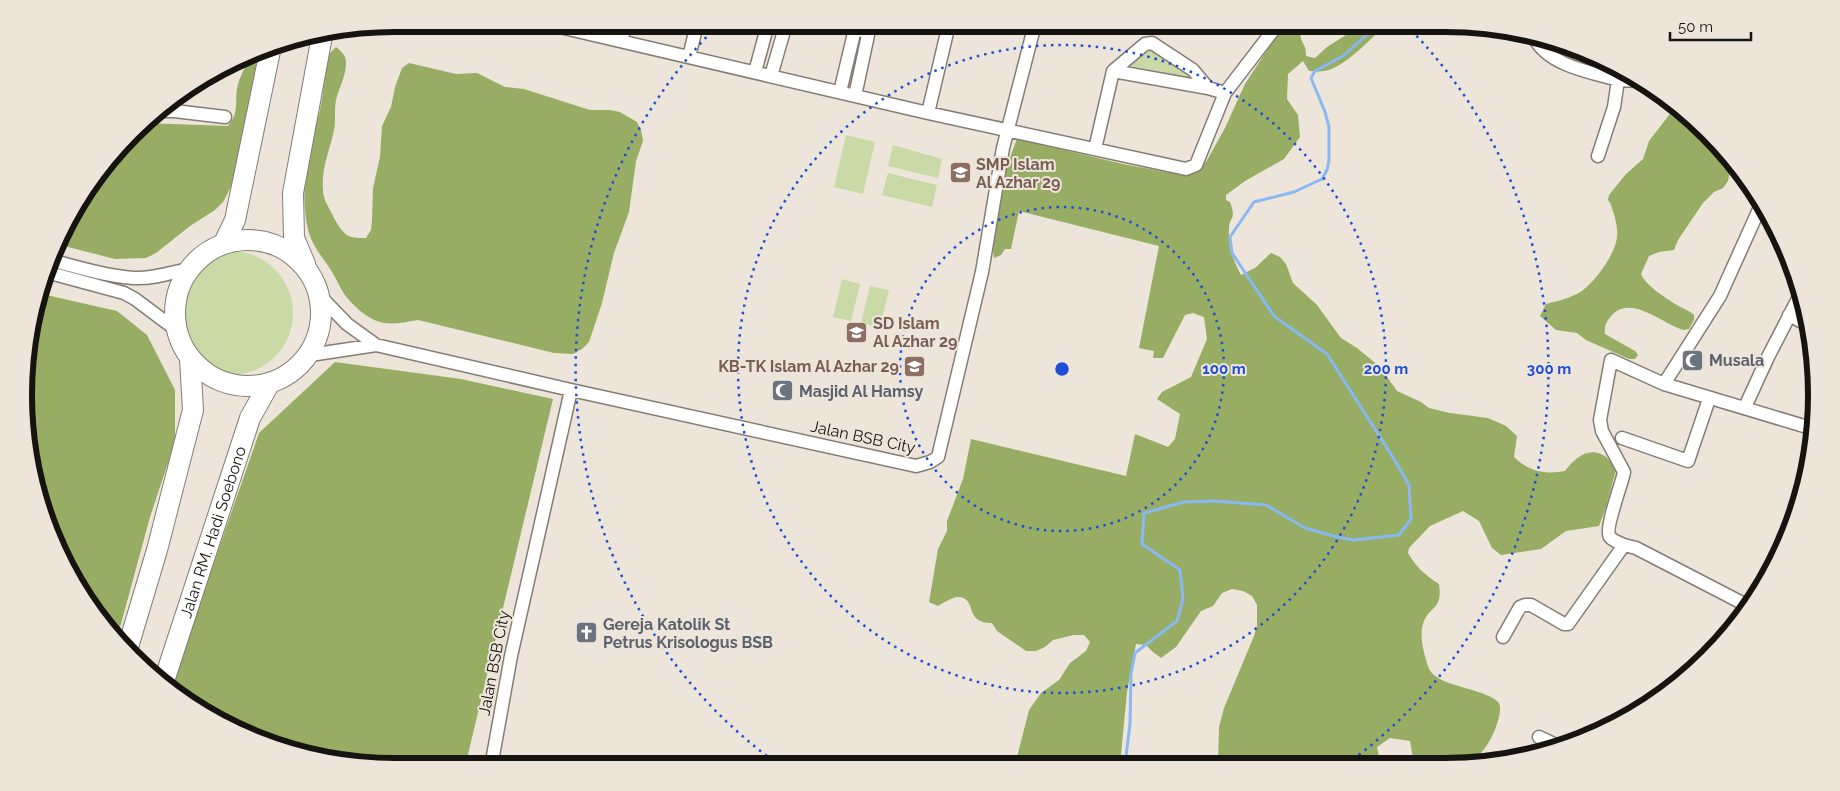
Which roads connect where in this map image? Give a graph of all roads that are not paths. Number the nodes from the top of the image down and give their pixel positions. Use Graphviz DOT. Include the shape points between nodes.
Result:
graph roads {
  1 [pos="597,32"];
  2 [pos="624,32"];
  3 [pos="695,32"];
  4 [pos="766,32"];
  5 [pos="784,32"];
  6 [pos="854,32"];
  7 [pos="866,32"];
  8 [pos="947,32"];
  9 [pos="1033,32"];
  10 [pos="1269,32"];
  11 [pos="321,40"];
  12 [pos="621,41"];
  13 [pos="1540,46"];
  14 [pos="269,56"];
  15 [pos="689,57"];
  16 [pos="1113,71"];
  17 [pos="755,72"];
  18 [pos="771,76"];
  19 [pos="1618,80"];
  20 [pos="1625,80"];
  21 [pos="1208,88"];
  22 [pos="840,92"];
  23 [pos="1225,92"];
  24 [pos="855,96"];
  25 [pos="171,111"];
  26 [pos="928,113"];
  27 [pos="225,117"];
  28 [pos="1008,130"];
  29 [pos="1095,149"];
  30 [pos="1598,156"];
  31 [pos="1758,213"];
  32 [pos="224,243"];
  33 [pos="58,263"];
  34 [pos="306,268"];
  35 [pos="188,269"];
  36 [pos="54,274"];
  37 [pos="318,294"];
  38 [pos="1795,303"];
  39 [pos="1789,315"];
  40 [pos="1800,321"];
  41 [pos="175,329"];
  42 [pos="376,344"];
  43 [pos="310,355"];
  44 [pos="190,359"];
  45 [pos="269,384"];
  46 [pos="1664,384"];
  47 [pos="570,390"];
  48 [pos="1709,399"];
  49 [pos="1745,407"];
  50 [pos="1806,426"];
  51 [pos="1622,438"];
  52 [pos="1624,545"];
  53 [pos="1742,602"];
  54 [pos="1503,637"];
  55 [pos="130,642"];
  56 [pos="166,676"];
  57 [pos="1539,737"];
  58 [pos="1550,742"];
  59 [pos="493,758"];
  1 -- 12 [label="street"];
  2 -- 12 [label="street"];
  3 -- 15 [label="street"];
  4 -- 17 [label="street"];
  5 -- 18 [label="street"];
  6 -- 22 [label="street"];
  7 -- 24 [label="street"];
  8 -- 26 [label="street"];
  9 -- 28 [label="street, Jalan BSB City"];
  10 -- 23 [label="street"];
  11 -- 34 [label="main road" via="293,193 294,238"];
  12 -- 15 [label="street"];
  13 -- 19 [label="street" via="1553,57"];
  14 -- 32 [label="main road" via="235,220"];
  15 -- 17 [label="street"];
  16 -- 21 [label="street"];
  16 -- 21 [label="street" via="1145,44 1152,43 1192,70"];
  16 -- 29 [label="street"];
  17 -- 18 [label="street"];
  18 -- 22 [label="street"];
  19 -- 20 [label="street"];
  19 -- 30 [label="street" via="1614,107"];
  21 -- 23 [label="street"];
  22 -- 24 [label="street"];
  23 -- 29 [label="street" via="1196,165 1191,168"];
  24 -- 26 [label="street"];
  25 -- 27 [label="street"];
  26 -- 28 [label="street"];
  28 -- 29 [label="street"];
  28 -- 47 [label="street, Jalan BSB City" via="980,282 938,457 930,462 916,466"];
  31 -- 46 [label="street" via="1720,296"];
  32 -- 34 [label="main road" via="247,239 269,242 290,252"];
  32 -- 35 [label="main road" via="204,254"];
  33 -- 35 [label="street" via="135,278 156,277"];
  34 -- 37 [label="main road"];
  35 -- 41 [label="main road" via="174,303"];
  36 -- 41 [label="street" via="124,293"];
  37 -- 42 [label="street, Jalan BSB City" via="347,324"];
  37 -- 43 [label="main road" via="322,306 321,326"];
  38 -- 39 [label="street"];
  39 -- 40 [label="street"];
  39 -- 49 [label="street"];
  41 -- 44 [label="main road"];
  42 -- 43 [label="street, Jalan BSB City"];
  42 -- 47 [label="street, Jalan BSB City"];
  43 -- 45 [label="main road" via="289,375"];
  44 -- 45 [label="main road" via="206,374 225,383 247,387"];
  44 -- 55 [label="main road" via="193,410"];
  45 -- 56 [label="main road, Jalan RM. Hadi Soebono" via="250,418"];
  46 -- 48 [label="street"];
  46 -- 52 [label="street" via="1611,360 1600,420 1602,431 1624,472 1609,525 1610,537"];
  47 -- 59 [label="street, Jalan BSB City" via="511,656"];
  48 -- 49 [label="street"];
  48 -- 51 [label="street" via="1688,461"];
  49 -- 50 [label="street"];
  52 -- 53 [label="street" via="1636,548"];
  52 -- 54 [label="street" via="1568,624 1525,605 1520,607"];
  57 -- 58 [label="street"];
}
